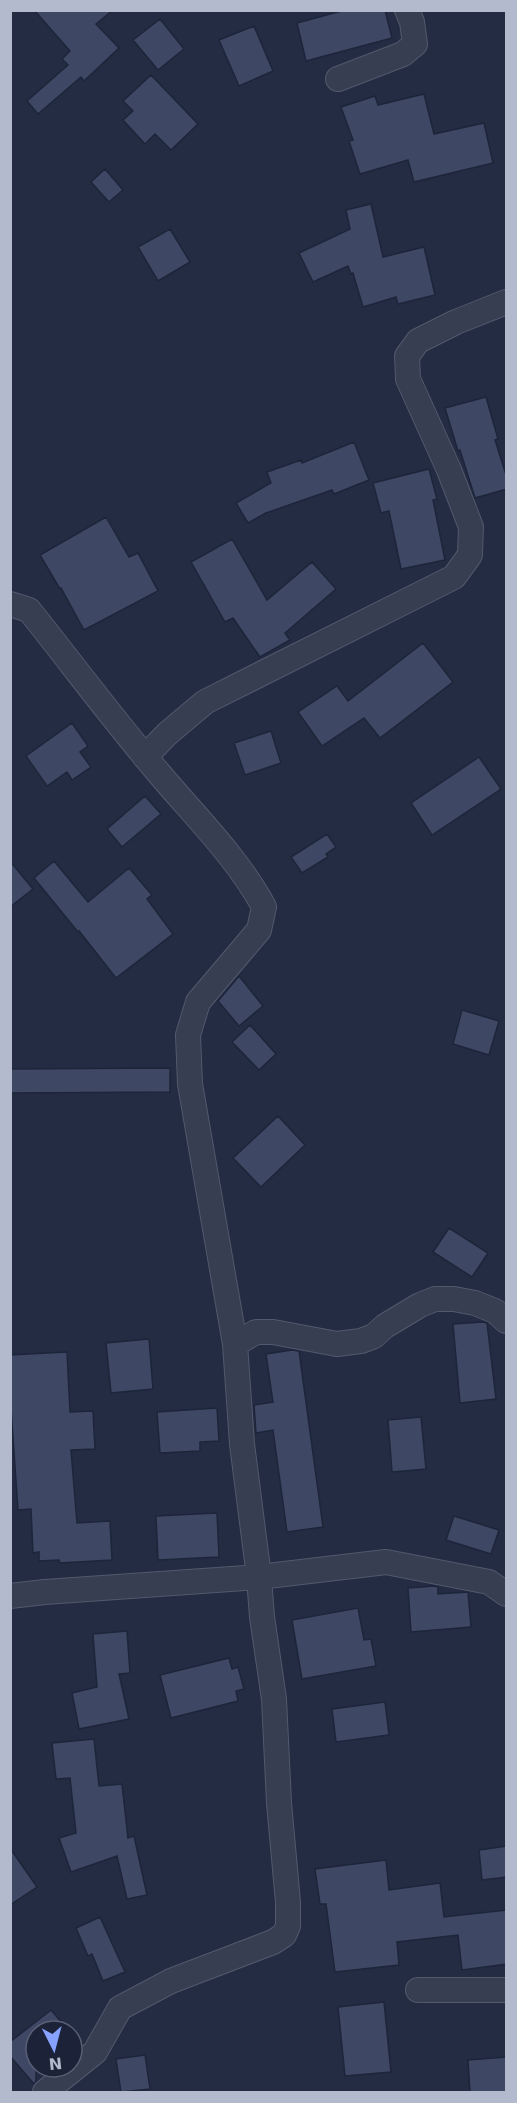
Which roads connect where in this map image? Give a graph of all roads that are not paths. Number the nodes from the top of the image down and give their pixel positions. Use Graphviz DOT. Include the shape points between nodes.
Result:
graph roads {
  1 [pos="407,10"];
  2 [pos="338,79"];
  3 [pos="507,302"];
  4 [pos="10,604"];
  5 [pos="145,757"];
  6 [pos="507,1321"];
  7 [pos="235,1344"];
  8 [pos="259,1576"];
  9 [pos="507,1594"];
  10 [pos="10,1596"];
  11 [pos="418,1990"];
  12 [pos="507,1990"];
  13 [pos="45,2092"];
  1 -- 2 [label="street" via="415,44 403,54"];
  3 -- 5 [label="street" via="418,341 407,356 408,379 471,527 470,555 454,577 205,702"];
  4 -- 5 [label="street" via="29,610"];
  5 -- 7 [label="street" via="227,854 264,908 259,930 198,1002 188,1035 190,1084"];
  6 -- 7 [label="street" via="475,1303 435,1299 361,1341 337,1344 256,1332"];
  7 -- 8 [label="street" via="242,1444"];
  8 -- 9 [label="street" via="386,1562 489,1582"];
  8 -- 10 [label="street"];
  8 -- 13 [label="street" via="274,1700 288,1926 284,1935 273,1942 171,1981 120,2008 95,2052"];
  11 -- 12 [label="street"];
}
